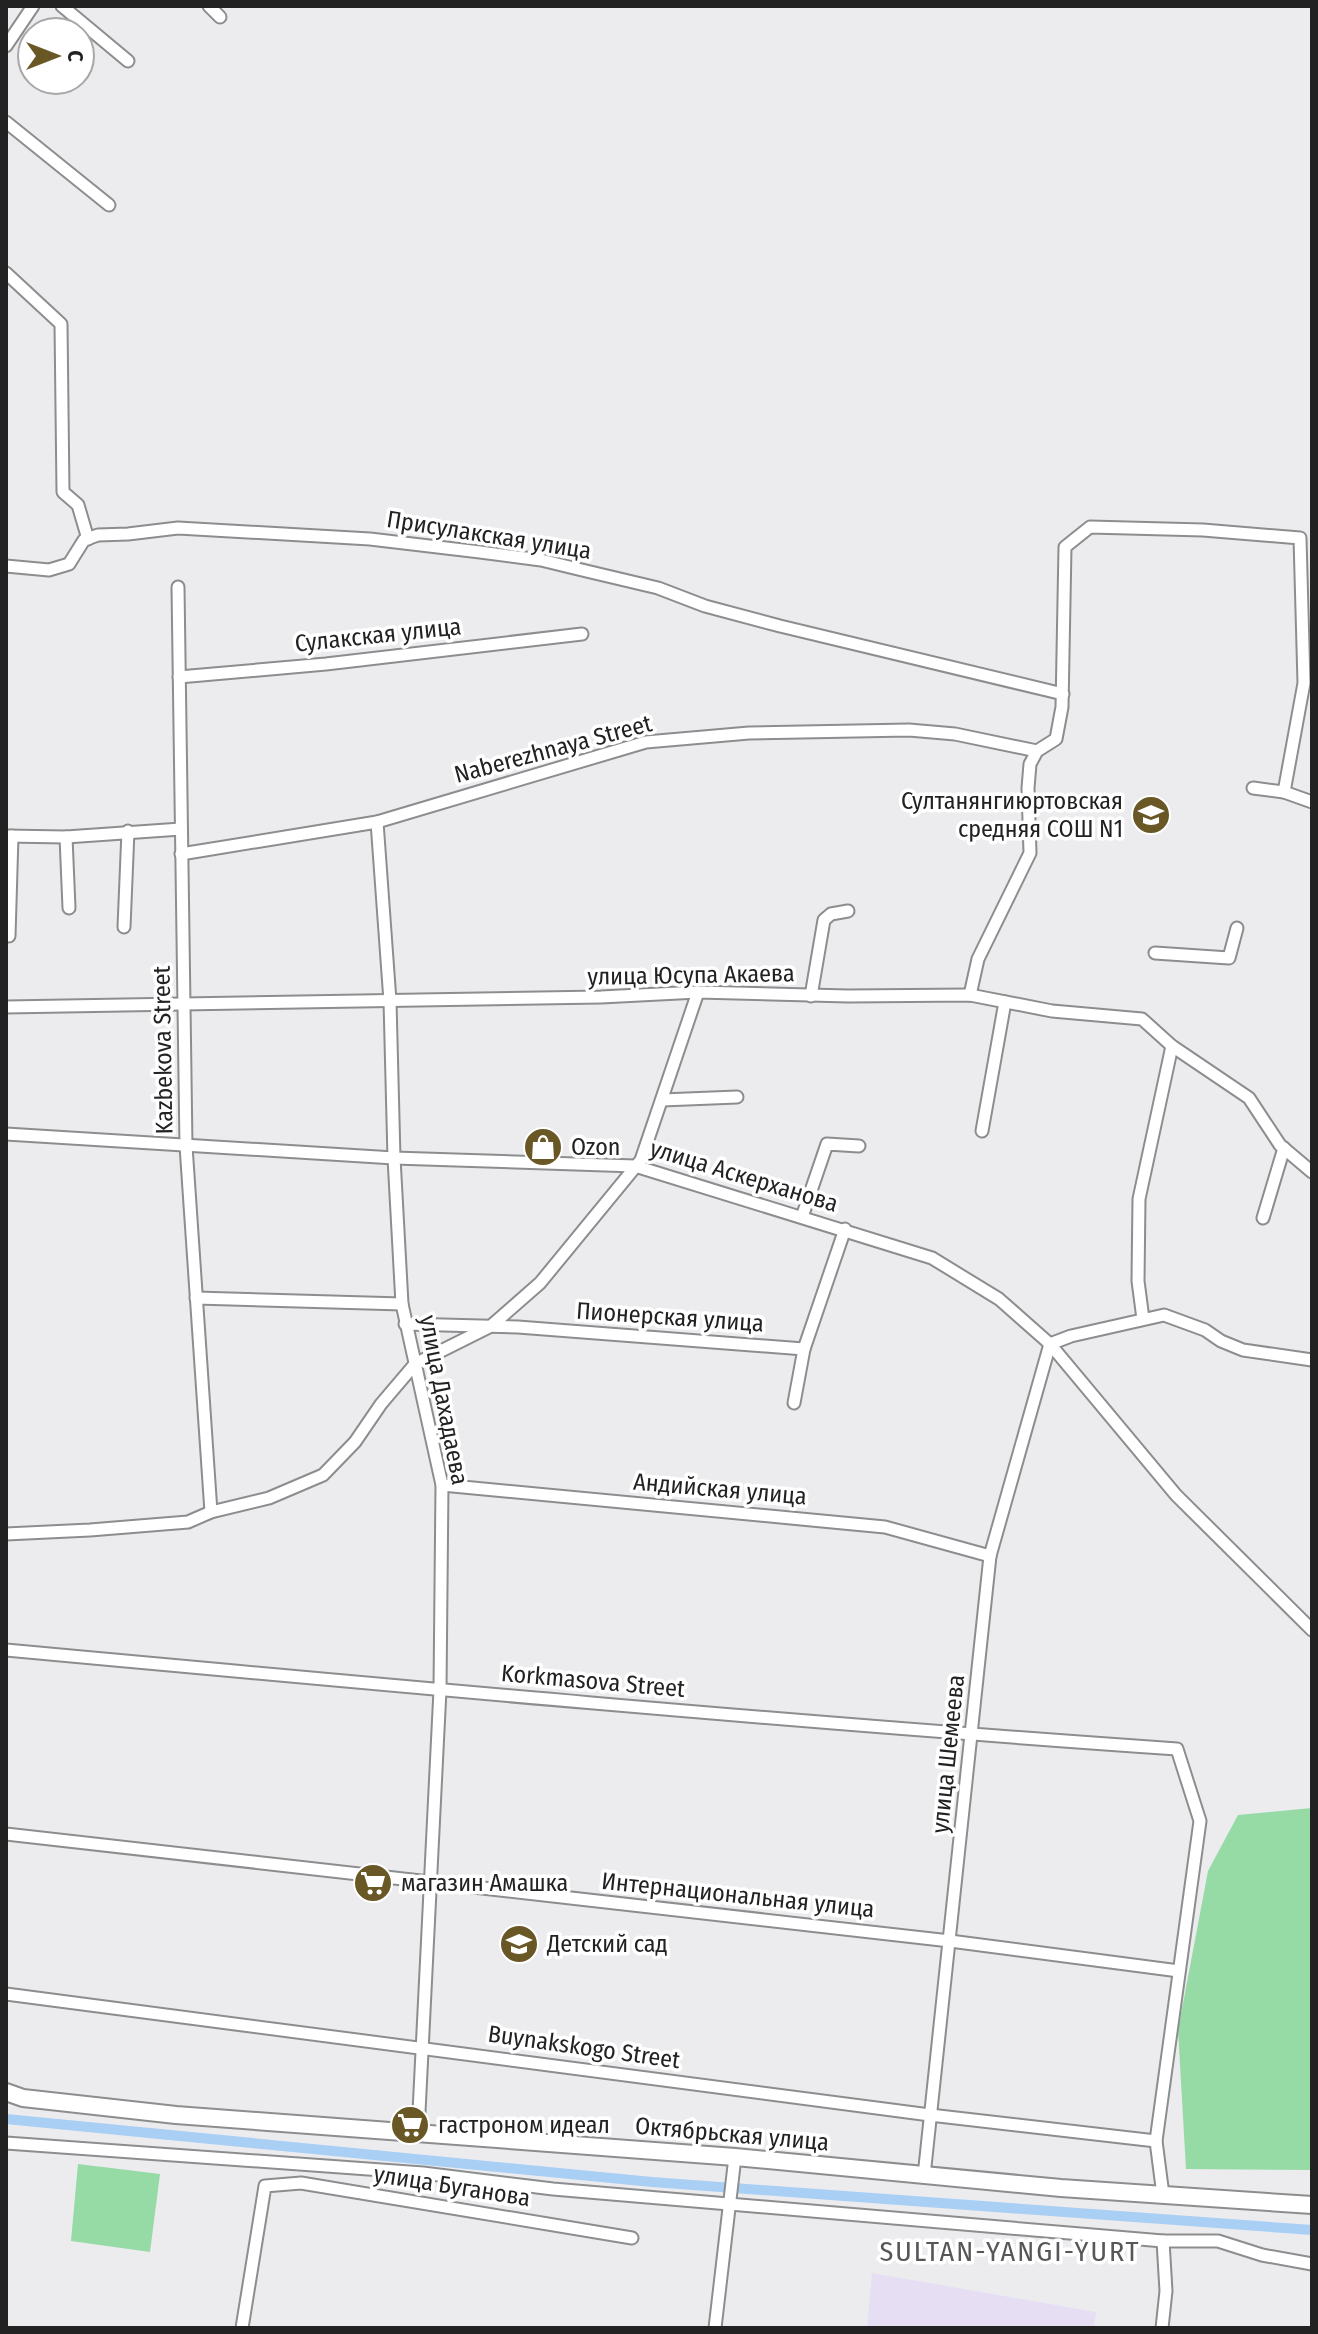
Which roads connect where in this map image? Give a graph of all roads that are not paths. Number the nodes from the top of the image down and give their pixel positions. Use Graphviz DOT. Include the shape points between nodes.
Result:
graph roads {
  1 [pos="33,6"];
  2 [pos="62,6"];
  3 [pos="209,6"];
  4 [pos="220,17"];
  5 [pos="6,46"];
  6 [pos="128,61"];
  7 [pos="6,122"];
  8 [pos="109,205"];
  9 [pos="6,273"];
  10 [pos="88,539"];
  11 [pos="6,566"];
  12 [pos="178,587"];
  13 [pos="582,634"];
  14 [pos="179,677"];
  15 [pos="1063,694"];
  16 [pos="1037,751"];
  17 [pos="1253,788"];
  18 [pos="1284,792"];
  19 [pos="1312,802"];
  20 [pos="377,822"];
  21 [pos="181,829"];
  22 [pos="128,831"];
  23 [pos="9,836"];
  24 [pos="66,837"];
  25 [pos="181,854"];
  26 [pos="69,908"];
  27 [pos="848,911"];
  28 [pos="124,927"];
  29 [pos="1237,928"];
  30 [pos="6,936"];
  31 [pos="1155,953"];
  32 [pos="698,992"];
  33 [pos="970,995"];
  34 [pos="811,996"];
  35 [pos="390,1001"];
  36 [pos="1005,1002"];
  37 [pos="184,1005"];
  38 [pos="6,1007"];
  39 [pos="1172,1046"];
  40 [pos="737,1097"];
  41 [pos="662,1100"];
  42 [pos="982,1131"];
  43 [pos="6,1134"];
  44 [pos="186,1146"];
  45 [pos="859,1146"];
  46 [pos="1284,1148"];
  47 [pos="394,1158"];
  48 [pos="635,1166"];
  49 [pos="1312,1172"];
  50 [pos="802,1217"];
  51 [pos="1263,1218"];
  52 [pos="845,1229"];
  53 [pos="196,1298"];
  54 [pos="402,1304"];
  55 [pos="1143,1319"];
  56 [pos="405,1324"];
  57 [pos="491,1326"];
  58 [pos="1050,1344"];
  59 [pos="804,1349"];
  60 [pos="1312,1360"];
  61 [pos="415,1364"];
  62 [pos="794,1403"];
  63 [pos="442,1485"];
  64 [pos="211,1512"];
  65 [pos="6,1534"];
  66 [pos="990,1556"];
  67 [pos="1312,1630"];
  68 [pos="6,1650"];
  69 [pos="440,1690"];
  70 [pos="973,1735"];
  71 [pos="6,1834"];
  72 [pos="431,1883"];
  73 [pos="950,1941"];
  74 [pos="1179,1971"];
  75 [pos="6,1994"];
  76 [pos="422,2048"];
  77 [pos="6,2092"];
  78 [pos="930,2115"];
  79 [pos="418,2132"];
  80 [pos="1156,2141"];
  81 [pos="6,2143"];
  82 [pos="735,2157"];
  83 [pos="924,2176"];
  84 [pos="1163,2195"];
  85 [pos="731,2204"];
  86 [pos="1312,2205"];
  87 [pos="632,2238"];
  88 [pos="1163,2241"];
  89 [pos="1312,2264"];
  90 [pos="242,2328"];
  91 [pos="715,2328"];
  92 [pos="1162,2328"];
  1 -- 5 [label="street"];
  2 -- 6 [label="street"];
  3 -- 4 [label="street"];
  7 -- 8 [label="street"];
  9 -- 10 [label="street" via="61,324 63,492 78,505"];
  10 -- 11 [label="street" via="69,564 49,570"];
  10 -- 15 [label="street, Присулакская улица" via="178,528 261,531 541,560 658,588 780,626"];
  12 -- 14 [label="street, Kazbekova Street"];
  13 -- 14 [label="street, Сулакская улица"];
  14 -- 21 [label="street, Kazbekova Street"];
  15 -- 16 [label="street" via="1056,739"];
  15 -- 18 [label="street" via="1065,547 1090,527 1300,538 1304,683"];
  16 -- 20 [label="street, Naberezhnaya Street" via="909,730 749,733 646,742"];
  16 -- 33 [label="street" via="1028,788 1030,853 978,959"];
  17 -- 18 [label="street"];
  18 -- 19 [label="street"];
  20 -- 25 [label="street, Naberezhnaya Street"];
  20 -- 35 [label="street, улица Дахадаева"];
  21 -- 22 [label="street"];
  21 -- 25 [label="street, Kazbekova Street"];
  22 -- 24 [label="street"];
  22 -- 28 [label="street"];
  23 -- 24 [label="street"];
  23 -- 30 [label="street"];
  24 -- 26 [label="street"];
  25 -- 37 [label="street, Kazbekova Street"];
  27 -- 34 [label="street" via="824,920"];
  29 -- 31 [label="street" via="1229,958"];
  32 -- 34 [label="street, улица Юсупа Акаева"];
  32 -- 35 [label="street, улица Юсупа Акаева"];
  32 -- 41 [label="street"];
  33 -- 34 [label="street, улица Юсупа Акаева"];
  33 -- 36 [label="street, улица Юсупа Акаева"];
  35 -- 37 [label="street, улица Юсупа Акаева"];
  35 -- 47 [label="street, улица Дахадаева"];
  36 -- 39 [label="street, улица Юсупа Акаева" via="1142,1019"];
  36 -- 42 [label="street"];
  37 -- 38 [label="street, улица Юсупа Акаева"];
  37 -- 44 [label="street, Kazbekova Street"];
  39 -- 46 [label="street, улица Юсупа Акаева" via="1249,1098"];
  39 -- 55 [label="street" via="1139,1199"];
  40 -- 41 [label="street"];
  41 -- 48 [label="street"];
  43 -- 44 [label="street, улица Аскерханова"];
  44 -- 47 [label="street, улица Аскерханова"];
  44 -- 53 [label="street, Kazbekova Street"];
  45 -- 50 [label="street" via="827,1144"];
  46 -- 49 [label="street, улица Юсупа Акаева"];
  46 -- 51 [label="street"];
  47 -- 48 [label="street, улица Аскерханова"];
  47 -- 54 [label="street, улица Дахадаева"];
  48 -- 50 [label="street, улица Аскерханова"];
  48 -- 57 [label="street" via="540,1283"];
  50 -- 52 [label="street, улица Аскерханова"];
  52 -- 58 [label="street, улица Аскерханова" via="932,1258 999,1299"];
  52 -- 59 [label="street"];
  53 -- 54 [label="street"];
  53 -- 64 [label="street, Kazbekova Street"];
  54 -- 56 [label="street, улица Дахадаева"];
  55 -- 58 [label="street"];
  55 -- 60 [label="street" via="1164,1315 1243,1350"];
  56 -- 57 [label="street, Пионерская улица"];
  56 -- 61 [label="street, улица Дахадаева"];
  57 -- 59 [label="street, Пионерская улица"];
  57 -- 61 [label="street"];
  58 -- 66 [label="street, улица Шемеева"];
  58 -- 67 [label="street, улица Аскерханова" via="1176,1495"];
  59 -- 62 [label="street"];
  61 -- 63 [label="street, улица Дахадаева"];
  61 -- 64 [label="street" via="323,1475 269,1498"];
  63 -- 66 [label="street, Андийская улица" via="885,1527"];
  63 -- 69 [label="street, улица Дахадаева"];
  64 -- 65 [label="street" via="157,1526"];
  66 -- 70 [label="street, улица Шемеева"];
  68 -- 69 [label="street, Korkmasova Street"];
  69 -- 70 [label="street, Korkmasova Street"];
  69 -- 72 [label="street, улица Дахадаева"];
  70 -- 73 [label="street, улица Шемеева"];
  70 -- 74 [label="street, Korkmasova Street" via="1177,1749 1200,1821"];
  71 -- 72 [label="street, Интернациональная улица"];
  72 -- 73 [label="street, Интернациональная улица"];
  72 -- 76 [label="street, улица Дахадаева"];
  73 -- 74 [label="street, Интернациональная улица"];
  73 -- 78 [label="street, улица Шемеева"];
  74 -- 80 [label="street"];
  75 -- 76 [label="street, Buynakskogo Street"];
  76 -- 78 [label="street, Buynakskogo Street"];
  76 -- 79 [label="street, улица Дахадаева"];
  77 -- 79 [label="street, Октябрьская улица" via="176,2115"];
  78 -- 80 [label="street, Buynakskogo Street"];
  78 -- 83 [label="street, улица Шемеева"];
  79 -- 82 [label="street, Октябрьская улица"];
  80 -- 84 [label="street"];
  81 -- 85 [label="street" via="407,2172"];
  82 -- 83 [label="street, Октябрьская улица"];
  82 -- 85 [label="street"];
  83 -- 84 [label="street, Октябрьская улица"];
  84 -- 86 [label="street, Октябрьская улица"];
  85 -- 88 [label="street"];
  85 -- 91 [label="street"];
  87 -- 90 [label="street, улица Буганова" via="301,2183 265,2186"];
  88 -- 89 [label="street" via="1218,2241"];
  88 -- 92 [label="street"];
}
